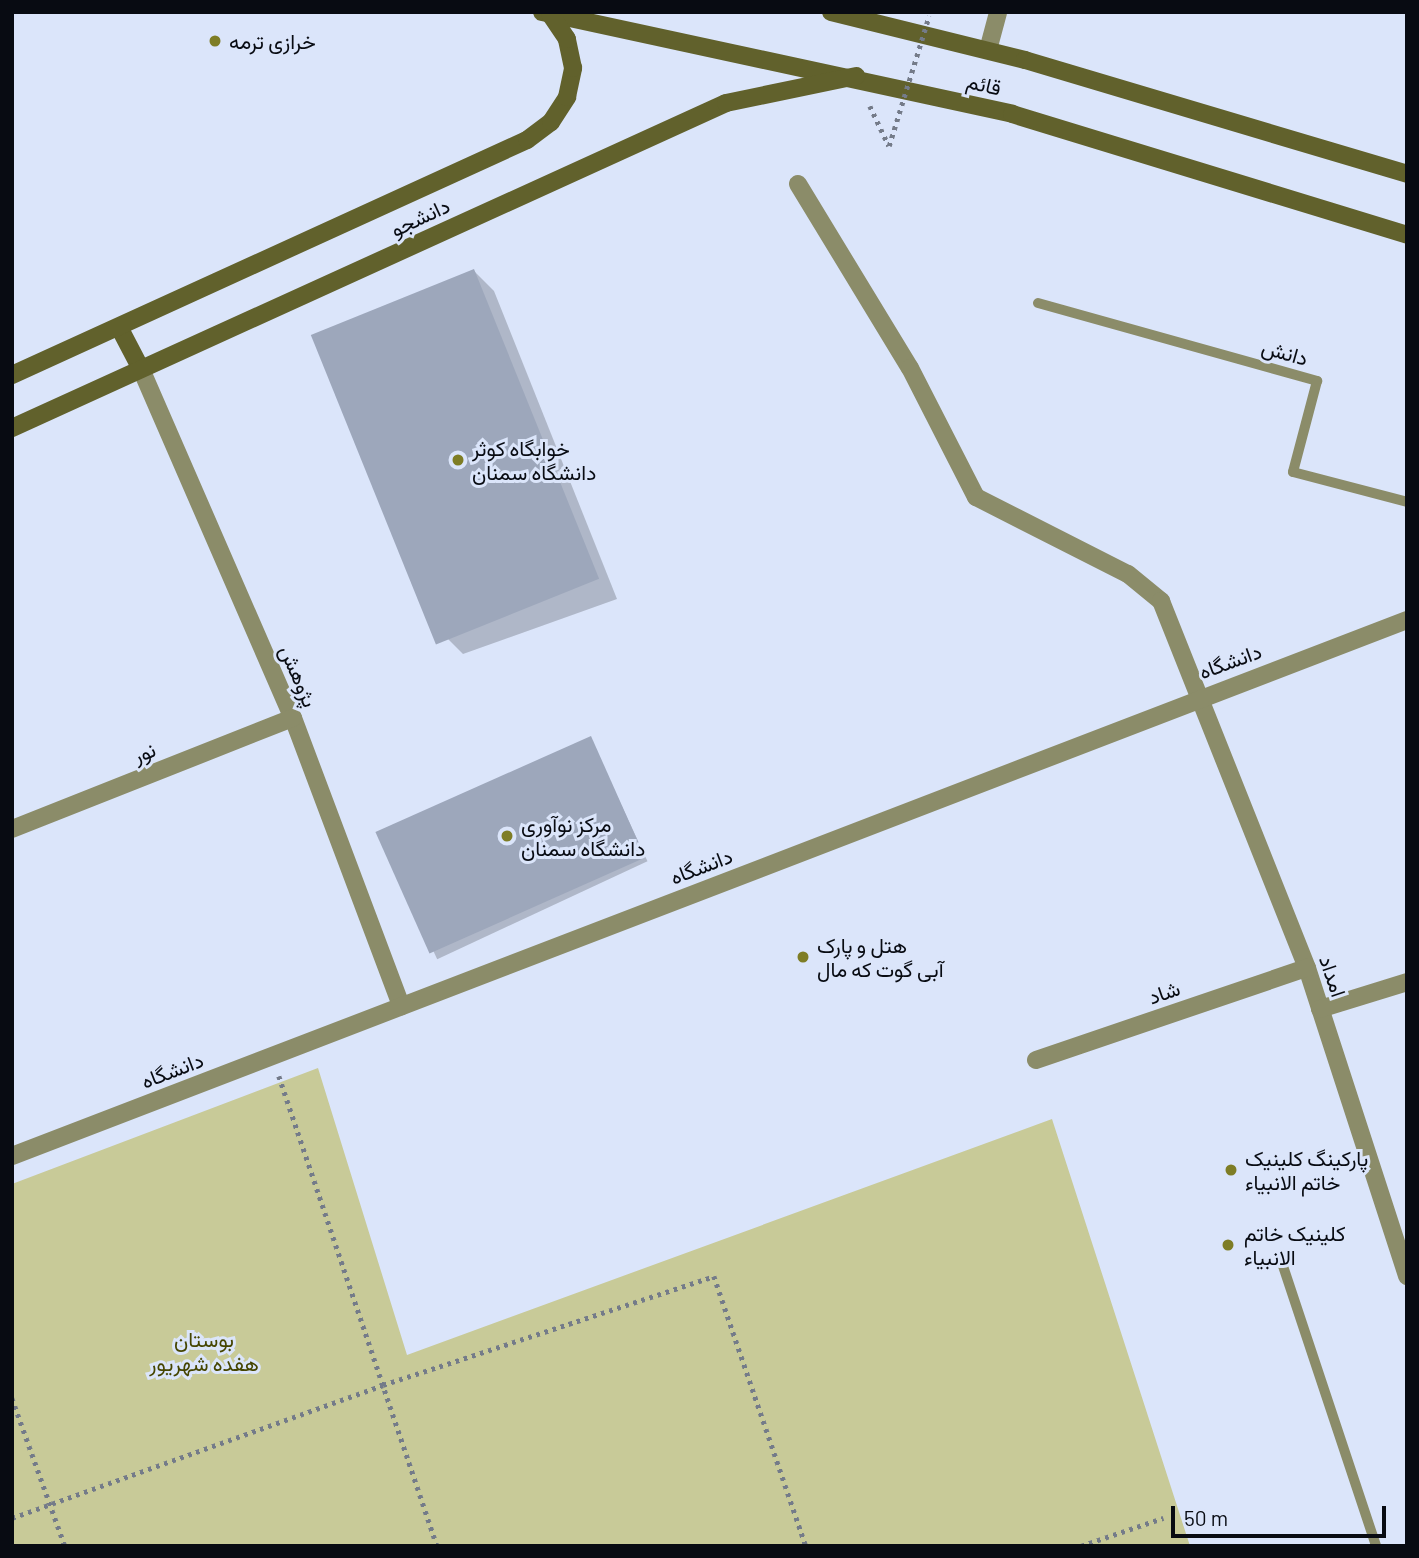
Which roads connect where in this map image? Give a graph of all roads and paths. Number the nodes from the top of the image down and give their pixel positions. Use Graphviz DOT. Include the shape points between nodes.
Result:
graph roads {
  1 [pos="831,12"];
  2 [pos="998,12"];
  3 [pos="546,13"];
  4 [pos="866,16"];
  5 [pos="929,16"];
  6 [pos="988,50"];
  7 [pos="856,76"];
  8 [pos="1407,174"];
  9 [pos="798,184"];
  10 [pos="1407,234"];
  11 [pos="1038,303"];
  12 [pos="119,327"];
  13 [pos="141,369"];
  14 [pos="12,375"];
  15 [pos="12,428"];
  16 [pos="1407,502"];
  17 [pos="1407,620"];
  18 [pos="1203,695"];
  19 [pos="293,718"];
  20 [pos="12,829"];
  21 [pos="1307,968"];
  22 [pos="1407,982"];
  23 [pos="401,1006"];
  24 [pos="1321,1010"];
  25 [pos="272,1056"];
  26 [pos="1036,1060"];
  27 [pos="12,1156"];
  28 [pos="1281,1260"];
  29 [pos="1407,1276"];
  30 [pos="383,1385"];
  31 [pos="12,1398"];
  32 [pos="50,1503"];
  33 [pos="12,1518"];
  34 [pos="1163,1518"];
  35 [pos="65,1546"];
  36 [pos="437,1546"];
  37 [pos="806,1546"];
  38 [pos="1081,1546"];
  39 [pos="1376,1546"];
  1 -- 4 [label="main road, قائم"];
  2 -- 6 [label="street"];
  3 -- 7 [label="main road, قائم"];
  3 -- 12 [label="main road, دانشجو" via="571,58 567,97 551,122 527,140"];
  4 -- 6 [label="main road, قائم"];
  5 -- 7 [label="path, bridge" via="889,146"];
  6 -- 8 [label="main road, قائم"];
  7 -- 10 [label="main road, قائم" via="1012,114"];
  7 -- 13 [label="main road, دانشجو" via="726,103"];
  9 -- 18 [label="street, امداد" via="910,368 976,497 1128,574 1161,601 1180,659"];
  11 -- 16 [label="lane, دانش" via="1317,382 1293,472"];
  12 -- 13 [label="main road"];
  12 -- 14 [label="main road, دانشجو"];
  13 -- 15 [label="main road, دانشجو"];
  13 -- 19 [label="street, پژوهش"];
  17 -- 18 [label="street, دانشگاه"];
  18 -- 21 [label="street, امداد"];
  18 -- 23 [label="street, دانشگاه"];
  19 -- 20 [label="street, نور"];
  19 -- 23 [label="street, پژوهش"];
  21 -- 24 [label="street, امداد"];
  21 -- 26 [label="street, شاد"];
  22 -- 24 [label="street"];
  23 -- 25 [label="street, دانشگاه"];
  24 -- 29 [label="street, امداد"];
  25 -- 27 [label="street, دانشگاه"];
  25 -- 30 [label="path"];
  28 -- 39 [label="lane"];
  30 -- 32 [label="path"];
  30 -- 36 [label="path"];
  30 -- 37 [label="path" via="714,1276"];
  31 -- 32 [label="path"];
  32 -- 33 [label="path"];
  32 -- 35 [label="path"];
  34 -- 38 [label="path"];
}
